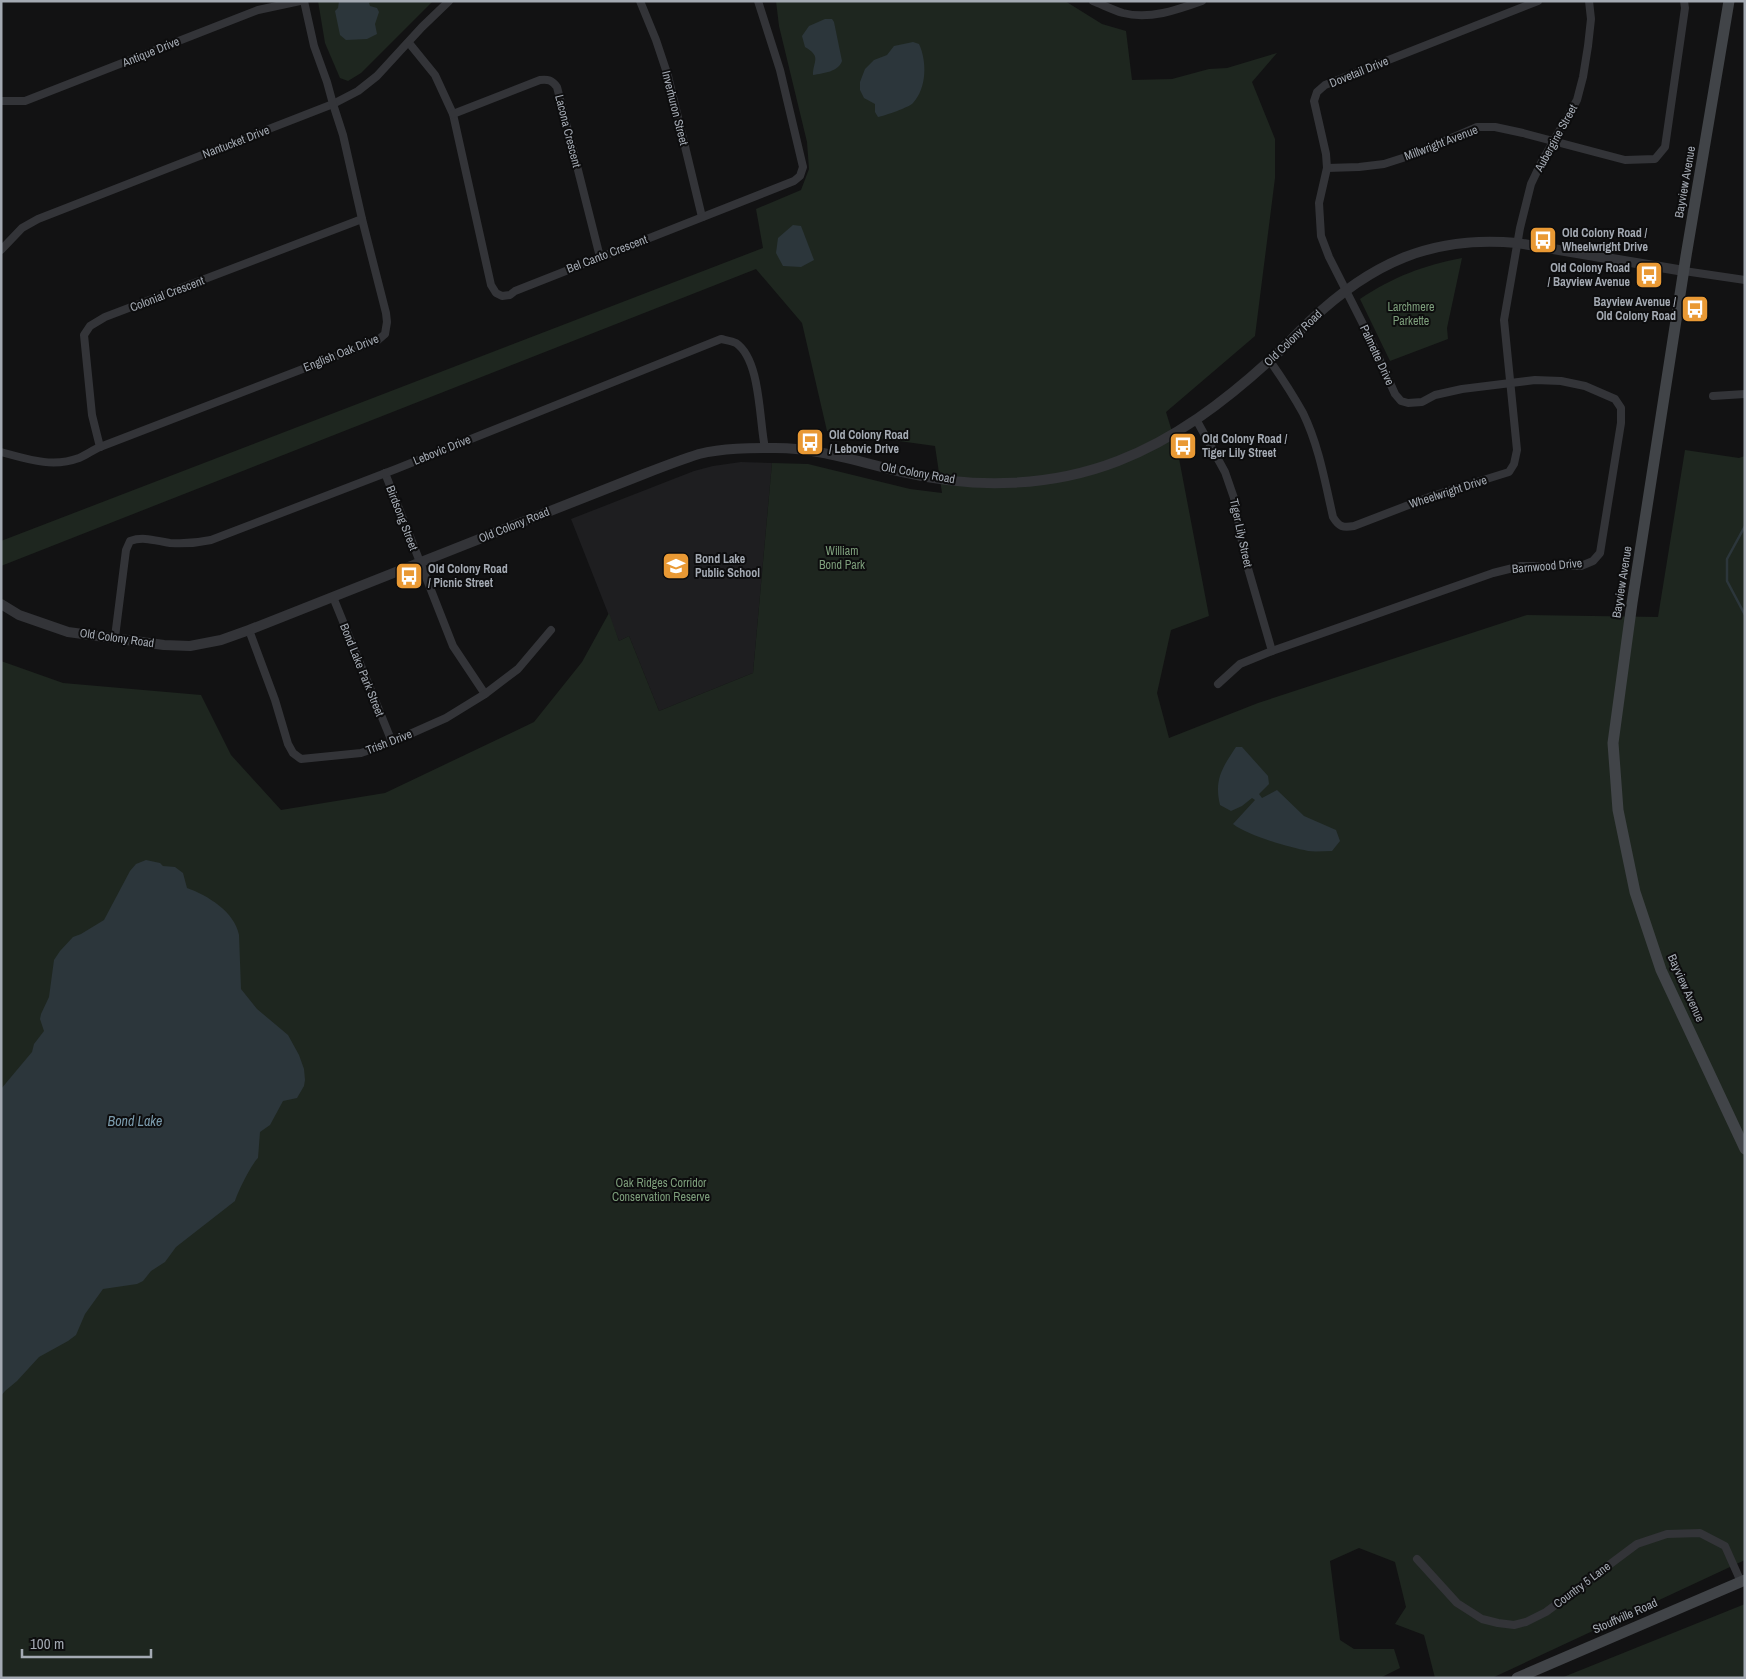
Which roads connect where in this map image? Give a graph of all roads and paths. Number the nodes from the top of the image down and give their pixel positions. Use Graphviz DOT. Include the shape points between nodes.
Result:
graph roads {
  1 [pos="300,1"];
  2 [pos="304,1"];
  3 [pos="449,1"];
  4 [pos="640,1"];
  5 [pos="758,1"];
  6 [pos="1094,1"];
  7 [pos="1202,1"];
  8 [pos="1538,1"];
  9 [pos="1590,1"];
  10 [pos="1684,1"];
  11 [pos="1730,1"];
  12 [pos="409,43"];
  13 [pos="1,101"];
  14 [pos="332,104"];
  15 [pos="453,114"];
  16 [pos="1554,142"];
  17 [pos="1326,168"];
  18 [pos="702,217"];
  19 [pos="362,219"];
  20 [pos="1517,243"];
  21 [pos="1,250"];
  22 [pos="600,257"];
  23 [pos="1684,271"];
  24 [pos="1745,280"];
  25 [pos="1345,290"];
  26 [pos="1270,361"];
  27 [pos="1509,383"];
  28 [pos="1745,394"];
  29 [pos="1713,396"];
  30 [pos="1197,421"];
  31 [pos="100,447"];
  32 [pos="766,448"];
  33 [pos="1,452"];
  34 [pos="385,473"];
  35 [pos="420,562"];
  36 [pos="333,597"];
  37 [pos="1,604"];
  38 [pos="249,630"];
  39 [pos="551,630"];
  40 [pos="115,637"];
  41 [pos="1272,650"];
  42 [pos="1218,684"];
  43 [pos="485,694"];
  44 [pos="392,742"];
  45 [pos="1745,1148"];
  46 [pos="1417,1559"];
  47 [pos="1743,1581"];
  48 [pos="1517,1678"];
  1 -- 13 [label="street, Antique Drive" via="258,10 25,101"];
  2 -- 14 [label="street, English Oak Drive"];
  3 -- 12 [label="street, Nantucket Drive"];
  4 -- 18 [label="street, Inverhuron Street" via="668,76"];
  5 -- 18 [label="street, Bel Canto Crescent" via="780,70 802,171 794,181"];
  6 -- 7 [label="street" via="1123,13 1149,15 1182,9"];
  8 -- 17 [label="street, Dovetail Drive" via="1325,85 1317,92 1314,101"];
  9 -- 16 [label="street, Aubergine Street" via="1591,19 1583,77 1577,100"];
  10 -- 16 [label="street" via="1665,147 1655,159 1625,160"];
  11 -- 23 [label="main road, Bayview Avenue"];
  12 -- 14 [label="street, Nantucket Drive" via="377,76 358,91"];
  12 -- 15 [label="street, Bel Canto Crescent" via="436,75"];
  14 -- 19 [label="street, English Oak Drive" via="343,135"];
  14 -- 21 [label="street, Nantucket Drive" via="38,219 22,228"];
  15 -- 22 [label="street, Lacona Crescent" via="540,80 553,82 557,86"];
  15 -- 22 [label="street, Bel Canto Crescent" via="490,280 496,294 510,295"];
  16 -- 17 [label="street, Millwright Avenue" via="1495,127 1477,127 1384,164"];
  16 -- 20 [label="street, Aubergine Street" via="1531,184"];
  17 -- 25 [label="street, Dovetail Drive" via="1319,203 1321,236"];
  18 -- 22 [label="street, Bel Canto Crescent"];
  19 -- 31 [label="street, Colonial Crescent" via="105,317 90,326 84,335 92,415"];
  19 -- 31 [label="street, English Oak Drive" via="388,322 386,334"];
  20 -- 23 [label="street, Old Colony Road"];
  20 -- 25 [label="street, Old Colony Road" via="1491,241 1440,246 1408,255"];
  20 -- 27 [label="street, Wheelwright Drive" via="1504,320"];
  23 -- 24 [label="street"];
  23 -- 45 [label="main road, Bayview Avenue" via="1613,743 1618,810 1635,892 1661,970"];
  25 -- 26 [label="street, Old Colony Road"];
  25 -- 27 [label="street, Palmette Drive" via="1401,401 1422,402 1435,395 1462,389"];
  26 -- 27 [label="street, Wheelwright Drive" via="1303,415 1317,451 1333,517 1338,526 1344,528 1509,472 1517,450"];
  26 -- 30 [label="street, Old Colony Road"];
  27 -- 41 [label="street, Barnwood Drive" via="1535,380 1585,386 1615,399 1621,408 1597,557 1581,566 1521,566 1493,574"];
  28 -- 29 [label="street"];
  30 -- 32 [label="street, Old Colony Road" via="1120,460 1066,477 1027,483 910,474 819,451"];
  30 -- 41 [label="street, Tiger Lily Street" via="1226,472 1247,567"];
  31 -- 33 [label="street, English Oak Drive" via="78,458 56,463 34,462"];
  32 -- 34 [label="street, Lebovic Drive" via="757,387 746,353 736,342 721,339"];
  32 -- 35 [label="street, Old Colony Road" via="700,454"];
  34 -- 35 [label="street, Birdsong Street"];
  34 -- 40 [label="street, Lebovic Drive" via="211,540 191,544 140,538 130,541 126,550"];
  35 -- 36 [label="street, Old Colony Road"];
  35 -- 43 [label="street, Birdsong Street" via="453,646"];
  36 -- 38 [label="street, Old Colony Road"];
  36 -- 44 [label="street, Bond Lake Park Street"];
  37 -- 40 [label="street, Old Colony Road" via="19,615 68,632"];
  38 -- 40 [label="street, Old Colony Road" via="190,646"];
  38 -- 44 [label="street, Trish Drive" via="293,753 301,759 361,753"];
  39 -- 43 [label="street, Trish Drive" via="518,669"];
  41 -- 42 [label="street, Barnwood Drive" via="1240,664"];
  43 -- 44 [label="street, Trish Drive" via="446,718"];
  46 -- 47 [label="street, Country 5 Lane" via="1457,1604 1482,1619 1514,1625 1546,1612 1637,1544 1668,1534 1700,1533 1725,1546"];
  47 -- 48 [label="main road, Stouffville Road"];
}
